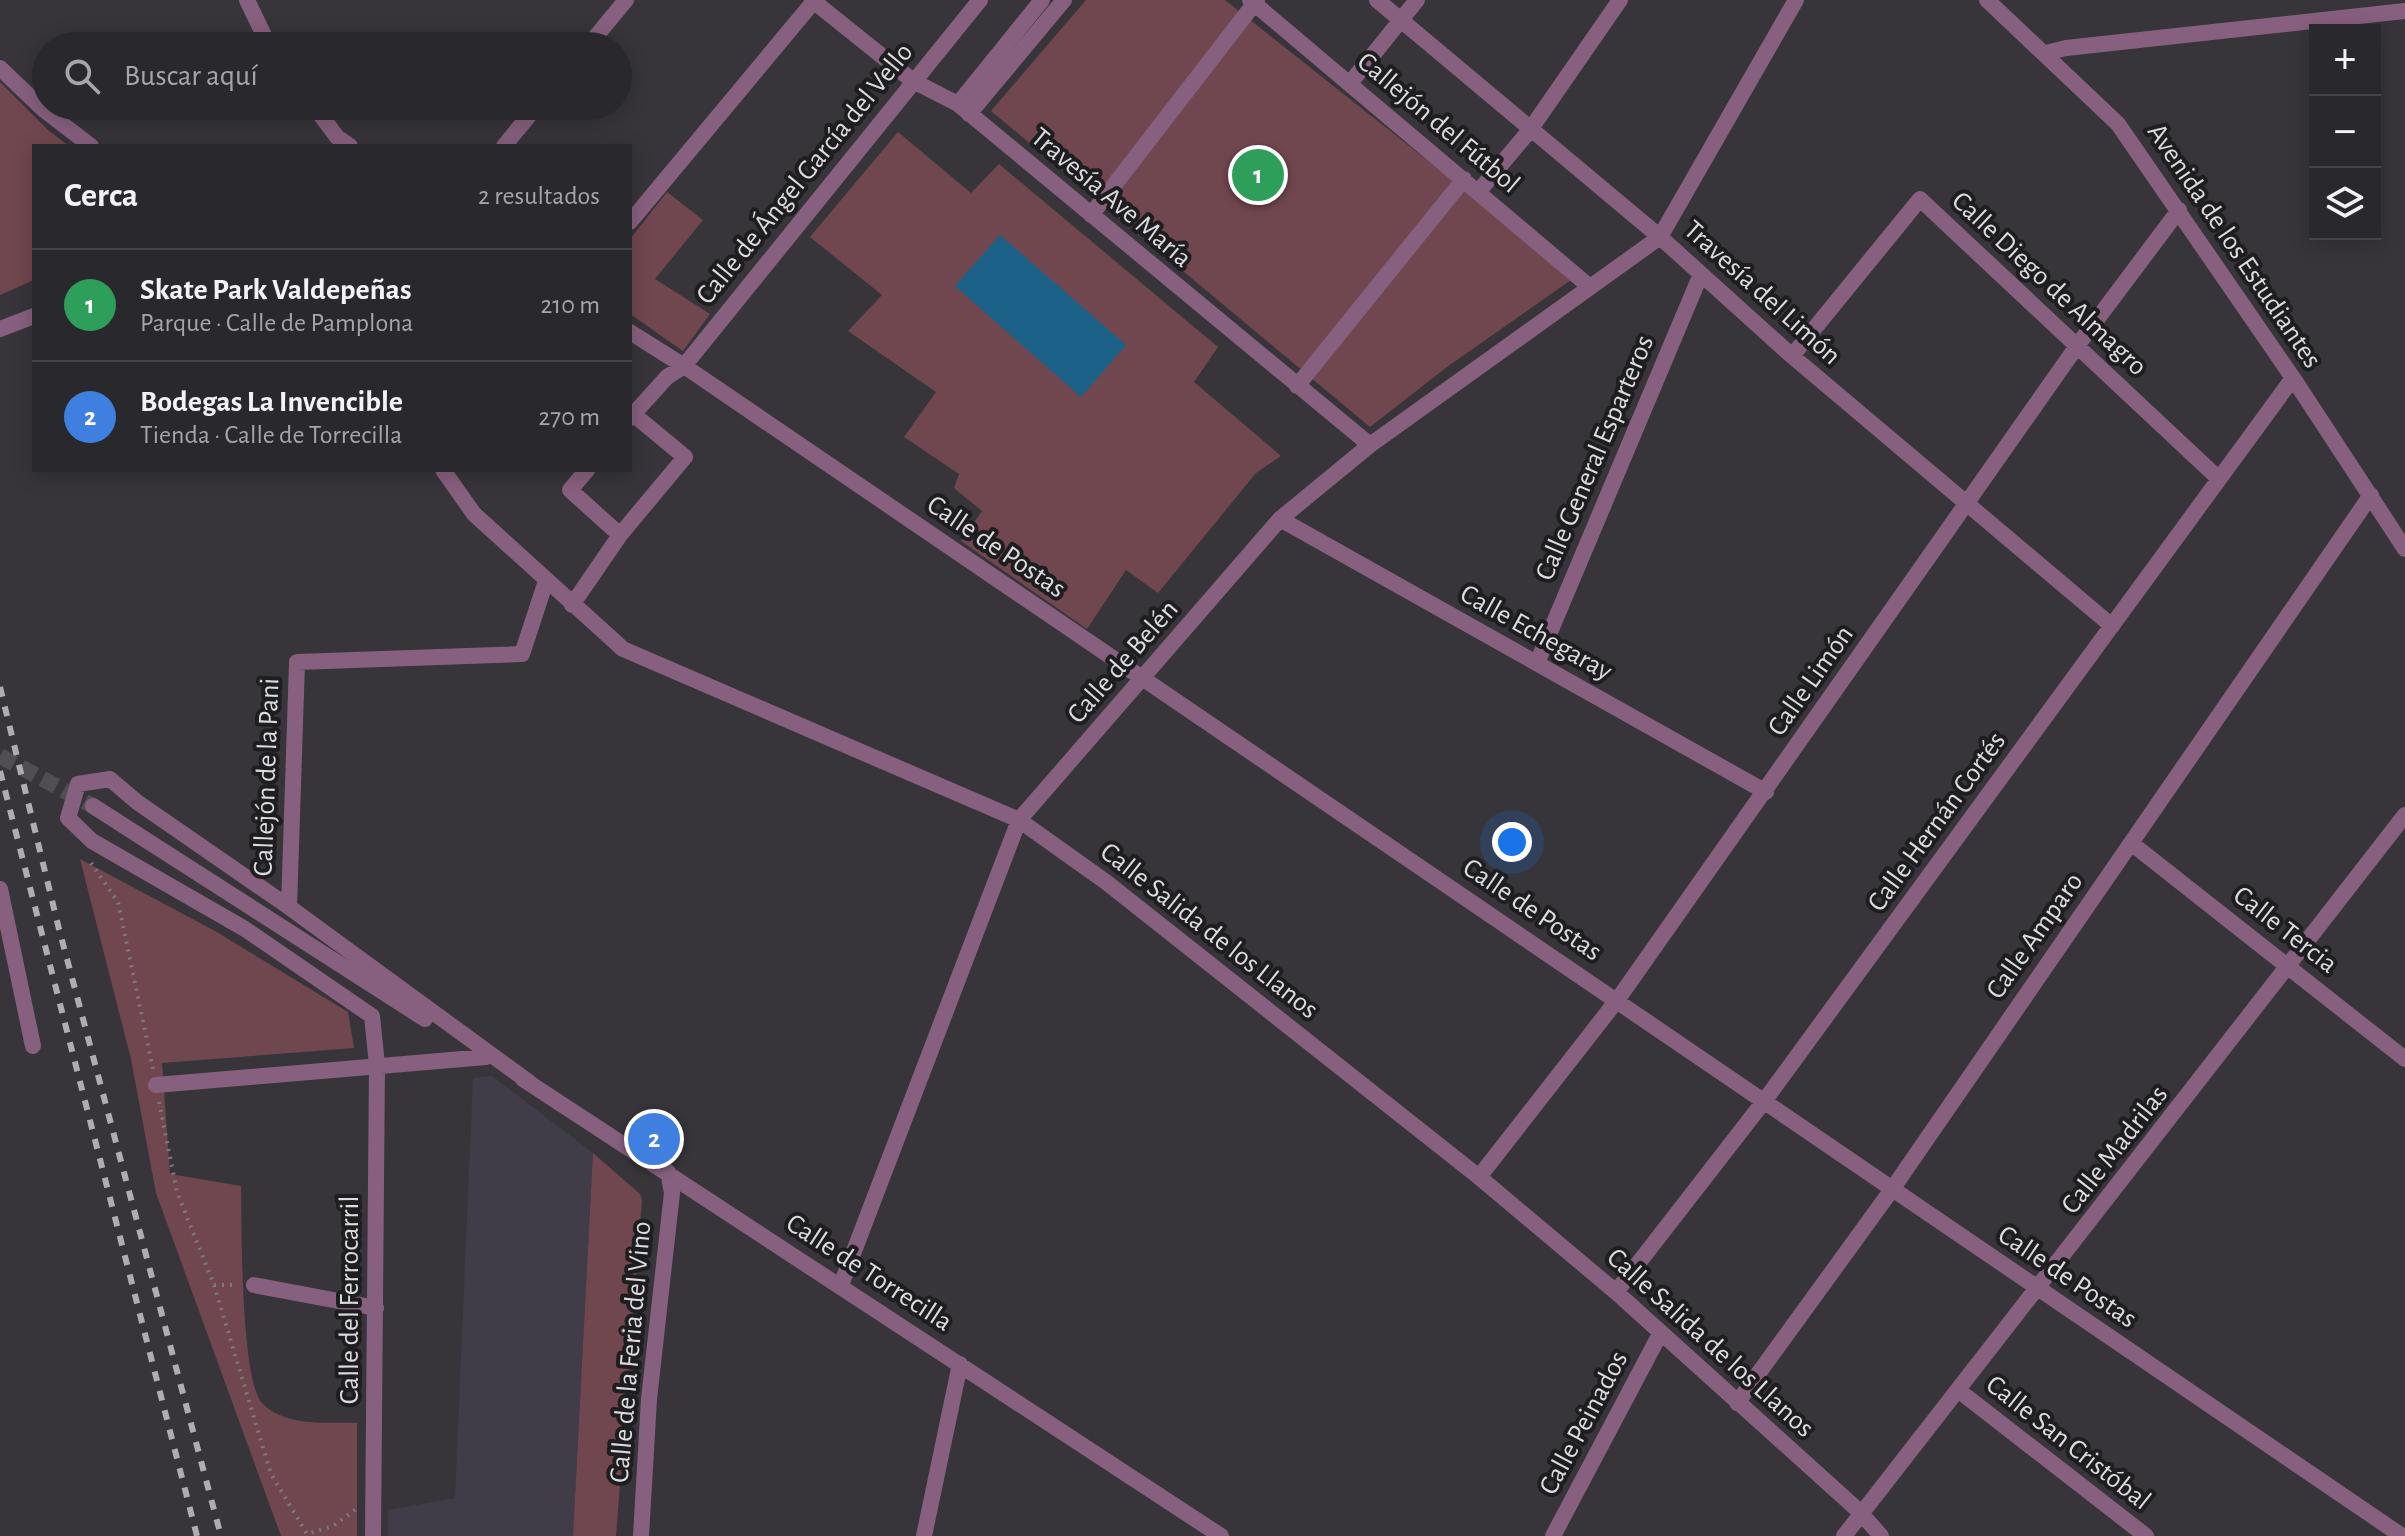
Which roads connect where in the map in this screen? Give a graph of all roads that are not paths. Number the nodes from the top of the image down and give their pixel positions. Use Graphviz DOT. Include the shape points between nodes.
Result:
graph roads {
  1 [pos="247,0"];
  2 [pos="626,0"];
  3 [pos="814,0"];
  4 [pos="980,0"];
  5 [pos="1042,0"];
  6 [pos="1064,0"];
  7 [pos="1377,0"];
  8 [pos="1417,0"];
  9 [pos="1620,0"];
  10 [pos="1796,0"];
  11 [pos="1987,0"];
  12 [pos="1254,1"];
  13 [pos="2405,11"];
  14 [pos="1401,21"];
  15 [pos="262,32"];
  16 [pos="600,32"];
  17 [pos="2046,53"];
  18 [pos="0,68"];
  19 [pos="913,81"];
  20 [pos="1351,82"];
  21 [pos="32,99"];
  22 [pos="963,109"];
  23 [pos="57,120"];
  24 [pos="324,120"];
  25 [pos="525,120"];
  26 [pos="1530,130"];
  27 [pos="88,144"];
  28 [pos="347,144"];
  29 [pos="506,144"];
  30 [pos="1464,179"];
  31 [pos="1479,191"];
  32 [pos="2179,210"];
  33 [pos="1091,215"];
  34 [pos="632,220"];
  35 [pos="1660,237"];
  36 [pos="1701,274"];
  37 [pos="1590,287"];
  38 [pos="32,317"];
  39 [pos="0,329"];
  40 [pos="632,333"];
  41 [pos="2077,346"];
  42 [pos="1792,356"];
  43 [pos="684,366"];
  44 [pos="2293,378"];
  45 [pos="1297,386"];
  46 [pos="632,415"];
  47 [pos="632,417"];
  48 [pos="1370,445"];
  49 [pos="444,472"];
  50 [pos="585,472"];
  51 [pos="2219,479"];
  52 [pos="2371,495"];
  53 [pos="1966,503"];
  54 [pos="1280,519"];
  55 [pos="620,535"];
  56 [pos="2405,549"];
  57 [pos="546,581"];
  58 [pos="572,605"];
  59 [pos="2112,626"];
  60 [pos="1537,663"];
  61 [pos="1142,679"];
  62 [pos="1766,792"];
  63 [pos="93,806"];
  64 [pos="2405,815"];
  65 [pos="1019,820"];
  66 [pos="2131,843"];
  67 [pos="0,889"];
  68 [pos="289,907"];
  69 [pos="2290,967"];
  70 [pos="1618,999"];
  71 [pos="33,1046"];
  72 [pos="486,1057"];
  73 [pos="2405,1059"];
  74 [pos="377,1065"];
  75 [pos="530,1083"];
  76 [pos="156,1085"];
  77 [pos="1765,1100"];
  78 [pos="668,1172"];
  79 [pos="1479,1177"];
  80 [pos="1893,1188"];
  81 [pos="254,1285"];
  82 [pos="841,1285"];
  83 [pos="2039,1290"];
  84 [pos="1616,1292"];
  85 [pos="376,1308"];
  86 [pos="1660,1334"];
  87 [pos="960,1364"];
  88 [pos="1958,1390"];
  89 [pos="1737,1403"];
  90 [pos="1860,1512"];
  91 [pos="373,1536"];
  92 [pos="641,1536"];
  93 [pos="924,1536"];
  94 [pos="1221,1536"];
  95 [pos="1553,1536"];
  96 [pos="1844,1536"];
  97 [pos="1881,1536"];
  98 [pos="2146,1536"];
  99 [pos="2402,1536"];
  1 -- 15 [label="street"];
  2 -- 16 [label="street"];
  3 -- 19 [label="street, Travesía Ave María"];
  3 -- 34 [label="street"];
  4 -- 19 [label="street, Calle de Ángel García del Vello"];
  5 -- 22 [label="street"];
  6 -- 22 [label="street"];
  7 -- 14 [label="street, Travesía del Limón"];
  8 -- 14 [label="street"];
  9 -- 26 [label="street"];
  10 -- 35 [label="street"];
  11 -- 17 [label="street, Avenida de los Estudiantes"];
  12 -- 20 [label="street, Callejón del Fútbol"];
  12 -- 33 [label="street"];
  13 -- 17 [label="street"];
  14 -- 20 [label="street"];
  14 -- 26 [label="street, Travesía del Limón"];
  17 -- 32 [label="street, Avenida de los Estudiantes" via="2118,124"];
  18 -- 21 [label="street"];
  19 -- 22 [label="street, Travesía Ave María"];
  19 -- 43 [label="street, Calle de Ángel García del Vello"];
  20 -- 30 [label="street, Callejón del Fútbol"];
  22 -- 33 [label="street, Travesía Ave María"];
  23 -- 27 [label="street"];
  24 -- 28 [label="street"];
  25 -- 29 [label="street"];
  26 -- 31 [label="street"];
  26 -- 35 [label="street, Travesía del Limón"];
  30 -- 31 [label="street, Callejón del Fútbol"];
  30 -- 45 [label="street"];
  31 -- 37 [label="street, Callejón del Fútbol"];
  32 -- 41 [label="street, Calle Limón"];
  32 -- 44 [label="street, Avenida de los Estudiantes"];
  33 -- 45 [label="street, Travesía Ave María"];
  35 -- 36 [label="street, Travesía del Limón"];
  35 -- 37 [label="street, Calle de Belén"];
  36 -- 42 [label="street, Travesía del Limón"];
  36 -- 60 [label="street, Calle General Esparteros"];
  37 -- 48 [label="street, Calle de Belén"];
  38 -- 39 [label="street"];
  40 -- 43 [label="street, Calle de Postas"];
  41 -- 42 [label="street, Calle Diego de Almagro" via="1920,199"];
  41 -- 51 [label="street, Calle Diego de Almagro"];
  41 -- 53 [label="street, Calle Limón"];
  42 -- 53 [label="street, Travesía del Limón"];
  43 -- 46 [label="street, Calle de Ángel García del Vello"];
  43 -- 61 [label="street, Calle de Postas"];
  44 -- 51 [label="street, Calle Hernán Cortés"];
  44 -- 52 [label="street, Avenida de los Estudiantes"];
  45 -- 48 [label="street, Travesía Ave María"];
  47 -- 55 [label="street" via="685,457"];
  48 -- 54 [label="street, Calle de Belén"];
  49 -- 57 [label="street, Calle Salida de los Llanos" via="474,514"];
  50 -- 55 [label="street" via="570,490"];
  51 -- 59 [label="street, Calle Hernán Cortés"];
  52 -- 56 [label="street, Avenida de los Estudiantes"];
  52 -- 66 [label="street, Calle Amparo"];
  53 -- 59 [label="street, Travesía del Limón"];
  53 -- 62 [label="street, Calle Limón"];
  54 -- 60 [label="street, Calle Echegaray"];
  54 -- 61 [label="street, Calle de Belén"];
  55 -- 58 [label="street"];
  57 -- 58 [label="street, Calle Salida de los Llanos"];
  57 -- 68 [label="street, Callejón de la Pani" via="522,654 297,662"];
  58 -- 65 [label="street, Calle Salida de los Llanos" via="623,649"];
  59 -- 77 [label="street, Calle Hernán Cortés"];
  60 -- 62 [label="street, Calle Echegaray"];
  61 -- 65 [label="street, Calle de Belén"];
  61 -- 70 [label="street, Calle de Postas"];
  62 -- 70 [label="street, Calle Limón"];
  63 -- 72 [label="street, Calle de Torrecilla"];
  64 -- 69 [label="street, Calle Madrilas"];
  65 -- 79 [label="street, Calle Salida de los Llanos" via="1106,882"];
  65 -- 82 [label="street, Calle de Belén"];
  66 -- 69 [label="street, Calle Tercia"];
  66 -- 80 [label="street, Calle Amparo"];
  67 -- 71 [label="street"];
  68 -- 74 [label="street, Calle del Ferrocarril" via="110,779 78,784 68,818 92,841 245,929 372,1016"];
  68 -- 75 [label="street"];
  69 -- 73 [label="street, Calle Tercia"];
  69 -- 83 [label="street, Calle Madrilas"];
  70 -- 77 [label="street, Calle de Postas"];
  70 -- 79 [label="street, Calle Limón"];
  72 -- 74 [label="street"];
  72 -- 75 [label="street, Calle de Torrecilla"];
  74 -- 76 [label="street"];
  74 -- 85 [label="street, Calle del Ferrocarril"];
  75 -- 78 [label="street, Calle de Torrecilla"];
  77 -- 80 [label="street, Calle de Postas"];
  77 -- 84 [label="street, Calle Hernán Cortés"];
  78 -- 82 [label="street, Calle de Torrecilla"];
  78 -- 92 [label="street, Calle de la Feria del Vino" via="672,1193 649,1399"];
  79 -- 84 [label="street, Calle Salida de los Llanos"];
  80 -- 83 [label="street, Calle de Postas"];
  80 -- 89 [label="street, Calle Amparo"];
  81 -- 85 [label="street"];
  82 -- 87 [label="street, Calle de Torrecilla"];
  83 -- 88 [label="street, Calle Madrilas"];
  83 -- 99 [label="street, Calle de Postas"];
  84 -- 86 [label="street, Calle Salida de los Llanos"];
  85 -- 91 [label="street, Calle del Ferrocarril"];
  86 -- 89 [label="street, Calle Salida de los Llanos"];
  86 -- 95 [label="street, Calle Peinados"];
  87 -- 93 [label="street"];
  87 -- 94 [label="street, Calle de Torrecilla"];
  88 -- 90 [label="street, Calle Madrilas"];
  88 -- 98 [label="street, Calle San Cristóbal"];
  89 -- 90 [label="street, Calle Salida de los Llanos"];
  90 -- 96 [label="street, Calle Madrilas"];
  90 -- 97 [label="street, Calle Salida de los Llanos"];
}
